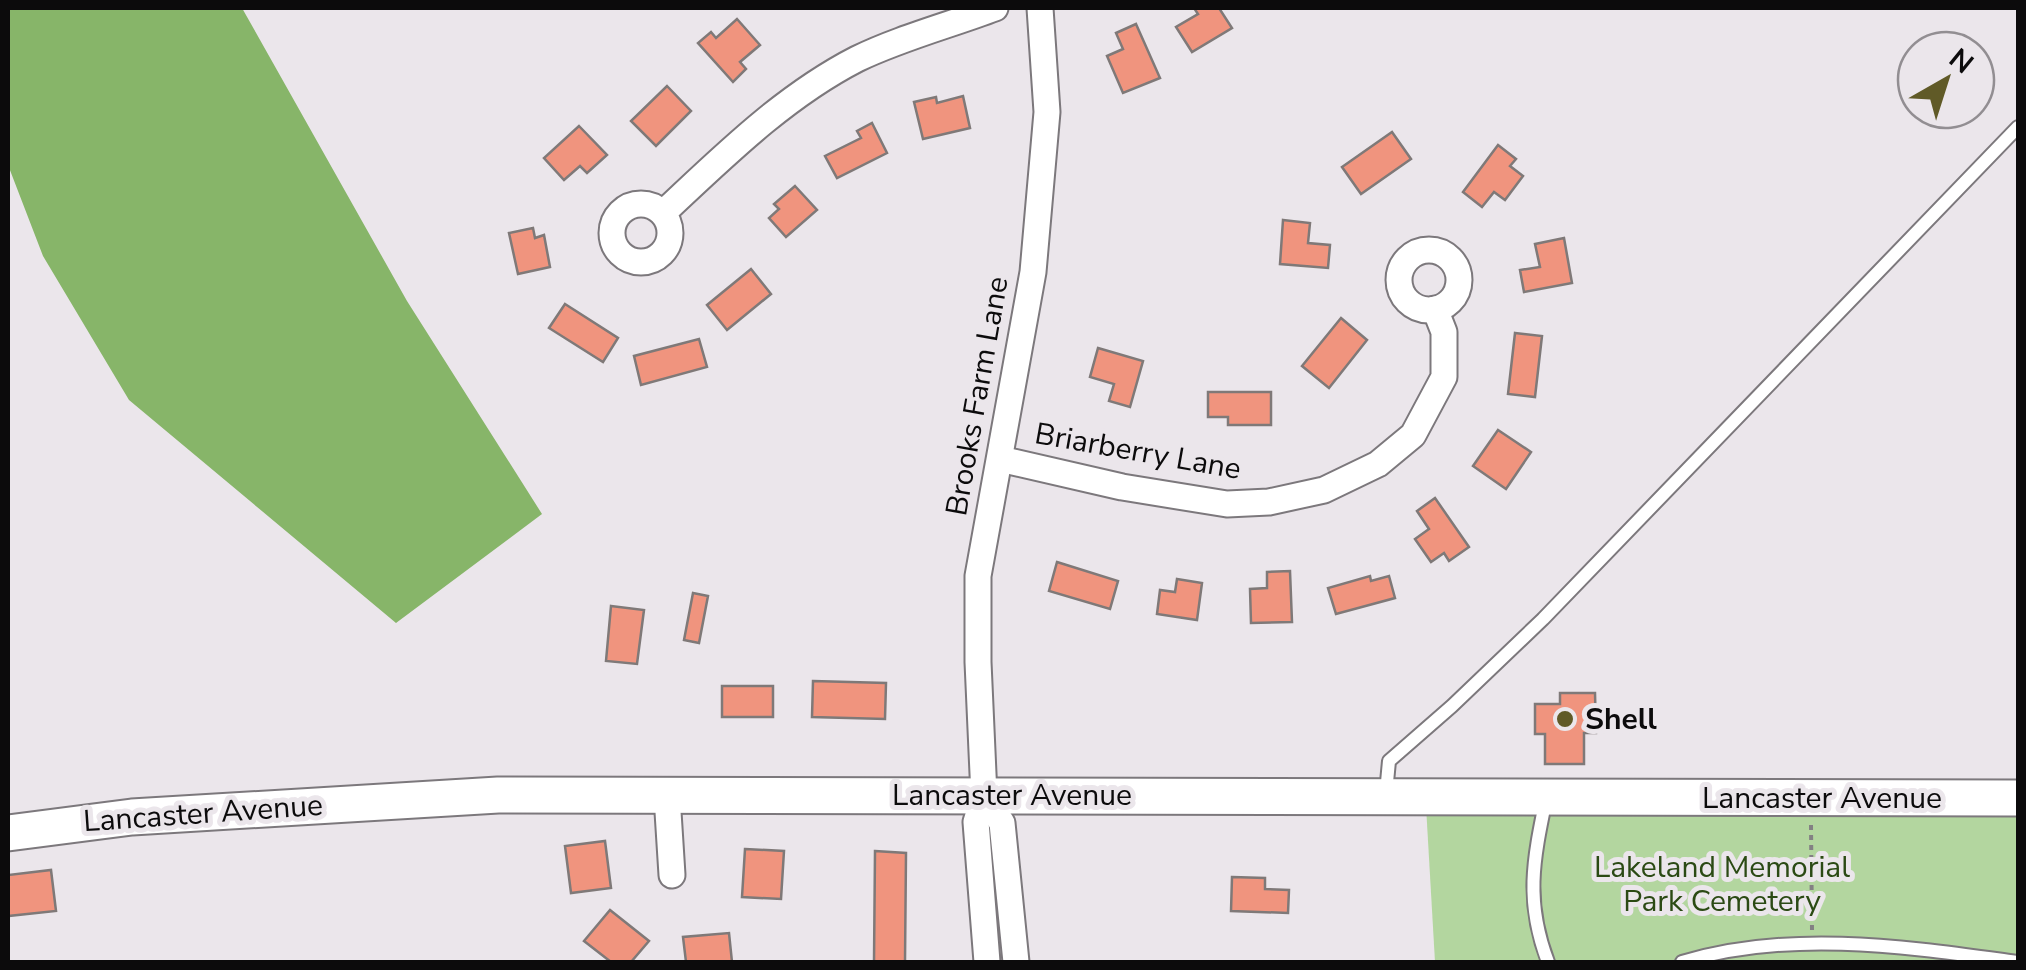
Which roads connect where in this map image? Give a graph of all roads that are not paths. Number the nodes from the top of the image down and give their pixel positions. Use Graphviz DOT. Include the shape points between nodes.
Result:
graph roads {
  1 [pos="996,8"];
  2 [pos="1040,8"];
  3 [pos="2018,127"];
  4 [pos="663,213"];
  5 [pos="1435,309"];
  6 [pos="1000,459"];
  7 [pos="667,796"];
  8 [pos="984,796"];
  9 [pos="1386,796"];
  10 [pos="1546,798"];
  11 [pos="2018,798"];
  12 [pos="8,833"];
  13 [pos="672,875"];
  14 [pos="1543,948"];
  15 [pos="986,962"];
  16 [pos="1016,962"];
  17 [pos="1548,962"];
  18 [pos="1558,962"];
  19 [pos="1682,962"];
  20 [pos="2018,962"];
  1 -- 4 [label="street" via="859,58 817,83 747,134"];
  2 -- 6 [label="street, Brooks Farm Lane" via="1046,112 1033,272"];
  3 -- 9 [label="lane" via="1543,618 1389,761"];
  5 -- 6 [label="street, Briarberry Lane" via="1444,332 1444,377 1413,434 1378,464 1324,490 1226,504"];
  6 -- 8 [label="street, Brooks Farm Lane" via="978,576"];
  7 -- 8 [label="main road, Lancaster Avenue"];
  7 -- 12 [label="main road, Lancaster Avenue" via="498,795 289,806"];
  7 -- 13 [label="street"];
  8 -- 9 [label="main road, Lancaster Avenue"];
  8 -- 15 [label="street" via="976,822"];
  8 -- 16 [label="street" via="1002,823"];
  9 -- 10 [label="main road, Lancaster Avenue"];
  10 -- 11 [label="main road, Lancaster Avenue"];
  10 -- 14 [label="lane" via="1531,890"];
  14 -- 17 [label="lane"];
  14 -- 18 [label="lane"];
  19 -- 20 [label="lane" via="1812,942"];
}
